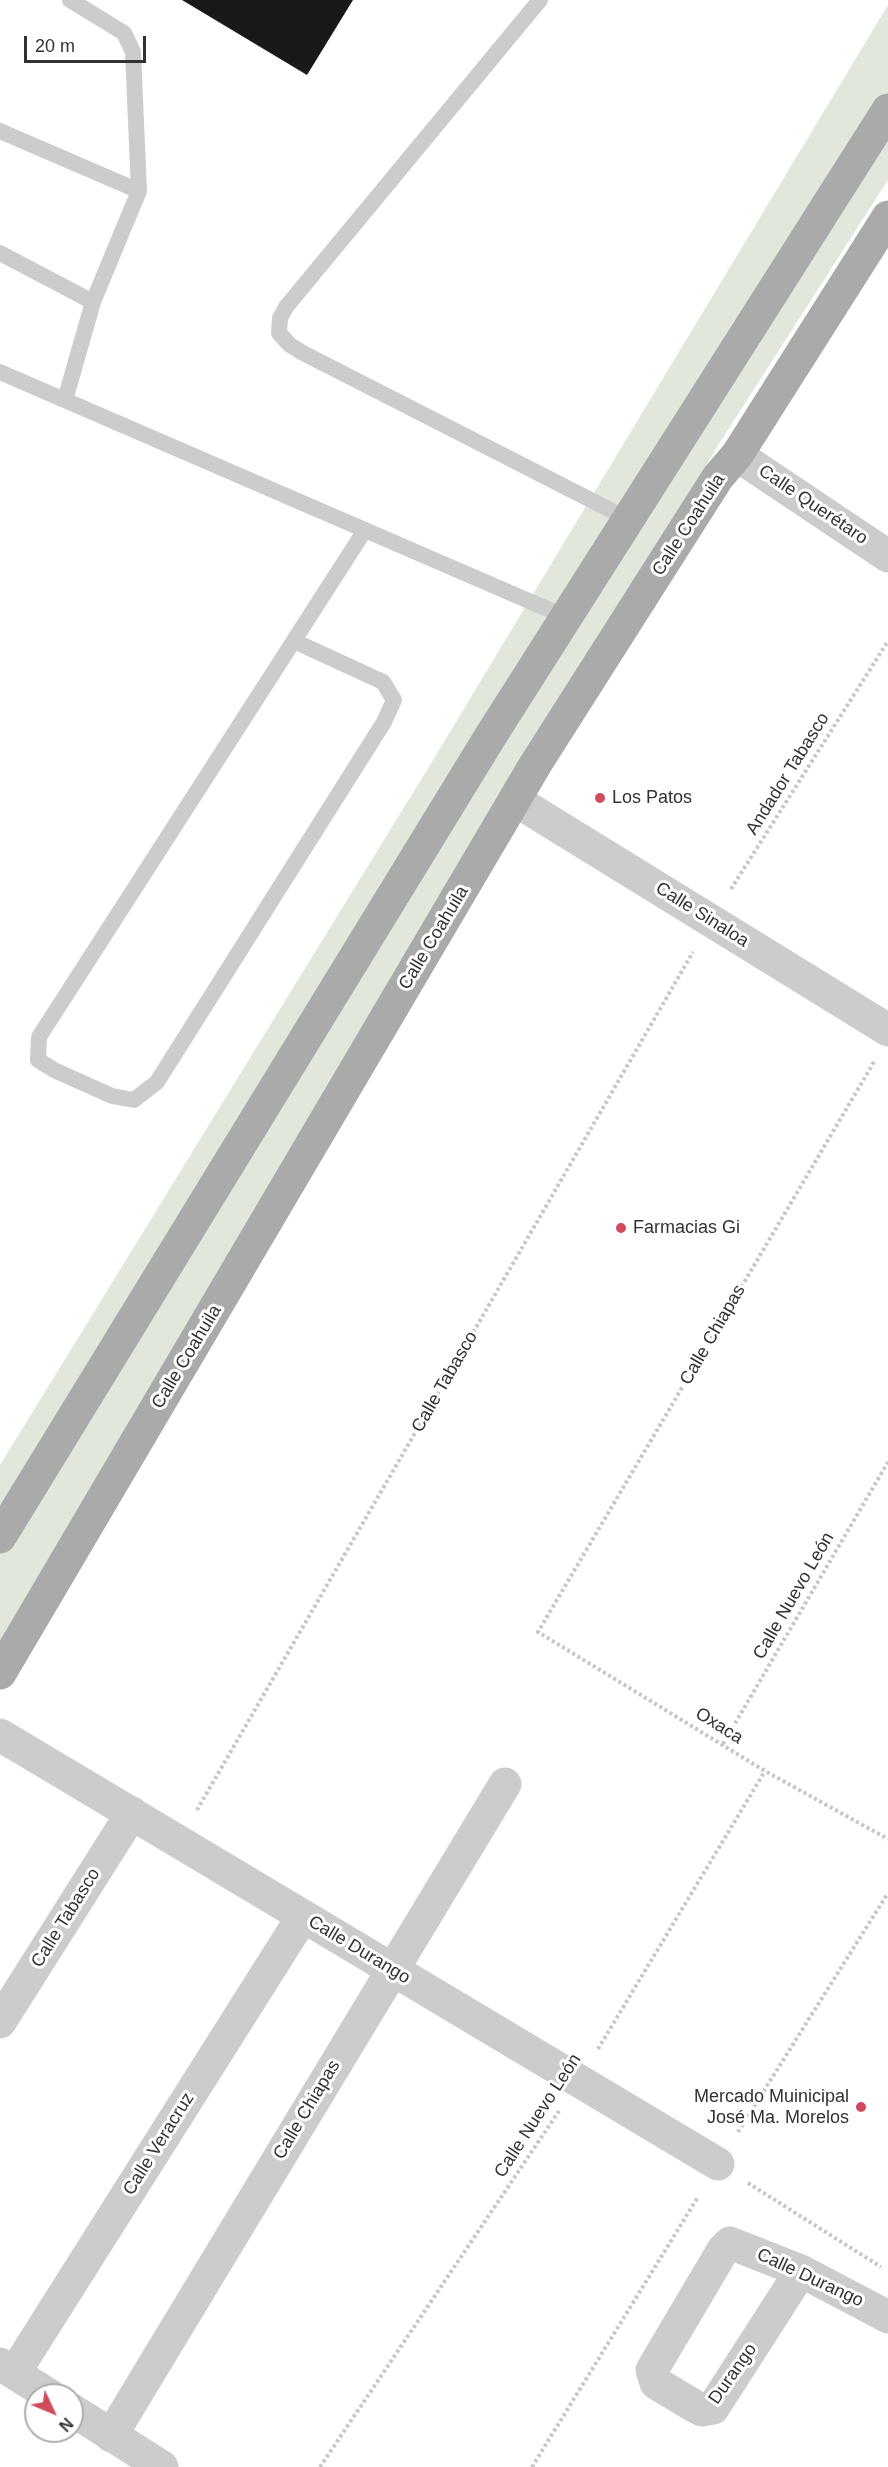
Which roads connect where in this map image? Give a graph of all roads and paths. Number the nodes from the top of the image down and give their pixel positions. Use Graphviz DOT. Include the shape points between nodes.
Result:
graph roads {
  1 [pos="70,0"];
  2 [pos="540,0"];
  3 [pos="888,110"];
  4 [pos="0,131"];
  5 [pos="139,191"];
  6 [pos="888,217"];
  7 [pos="0,253"];
  8 [pos="93,302"];
  9 [pos="0,372"];
  10 [pos="65,400"];
  11 [pos="737,455"];
  12 [pos="628,519"];
  13 [pos="365,530"];
  14 [pos="888,556"];
  15 [pos="566,617"];
  16 [pos="294,641"];
  17 [pos="888,641"];
  18 [pos="515,800"];
  19 [pos="711,921"];
  20 [pos="882,1044"];
  21 [pos="888,1462"];
  22 [pos="0,1537"];
  23 [pos="538,1632"];
  24 [pos="0,1673"];
  25 [pos="0,1736"];
  26 [pos="723,1744"];
  27 [pos="765,1771"];
  28 [pos="505,1784"];
  29 [pos="132,1813"];
  30 [pos="888,1839"];
  31 [pos="178,1842"];
  32 [pos="303,1916"];
  33 [pos="392,1970"];
  34 [pos="0,2022"];
  35 [pos="579,2081"];
  36 [pos="718,2164"];
  37 [pos="730,2243"];
  38 [pos="801,2271"];
  39 [pos="888,2272"];
  40 [pos="888,2317"];
  41 [pos="8,2368"];
  42 [pos="31,2383"];
  43 [pos="84,2418"];
  44 [pos="111,2436"];
  45 [pos="162,2467"];
  46 [pos="320,2467"];
  1 -- 5 [label="lane" via="124,33 133,52"];
  2 -- 12 [label="lane" via="286,307 279,333 303,353"];
  3 -- 12 [label="main road"];
  4 -- 5 [label="lane"];
  5 -- 8 [label="lane"];
  6 -- 11 [label="main road, Calle Coahuila"];
  7 -- 8 [label="lane"];
  8 -- 10 [label="lane"];
  9 -- 10 [label="lane"];
  10 -- 13 [label="lane"];
  11 -- 14 [label="street, Calle Querétaro"];
  11 -- 18 [label="main road, Calle Coahuila" via="718,477"];
  12 -- 15 [label="main road"];
  13 -- 15 [label="lane"];
  13 -- 16 [label="lane"];
  15 -- 22 [label="main road"];
  16 -- 16 [label="lane" via="39,1037 38,1060 54,1070 112,1096 134,1100 157,1082 384,722 394,700 383,682"];
  17 -- 19 [label="path, Andador Tabasco"];
  18 -- 19 [label="street, Calle Sinaloa"];
  18 -- 24 [label="main road, Calle Coahuila"];
  19 -- 20 [label="street, Calle Sinaloa"];
  19 -- 31 [label="path, Calle Tabasco"];
  20 -- 23 [label="path, Calle Chiapas"];
  21 -- 26 [label="path, Calle Nuevo León"];
  23 -- 26 [label="path, Oxaca"];
  25 -- 29 [label="street, Calle Durango"];
  26 -- 27 [label="path, Oxaca"];
  27 -- 30 [label="path, Oxaca"];
  27 -- 35 [label="path, Calle Nuevo León"];
  28 -- 33 [label="street, Calle Chiapas"];
  29 -- 31 [label="street, Calle Durango"];
  29 -- 34 [label="street, Calle Tabasco"];
  31 -- 32 [label="street, Calle Durango"];
  32 -- 33 [label="street, Calle Durango"];
  32 -- 41 [label="street, Calle Veracruz"];
  33 -- 35 [label="street, Calle Durango"];
  33 -- 44 [label="street, Calle Chiapas"];
  35 -- 36 [label="street, Calle Durango"];
  35 -- 46 [label="path, Calle Nuevo León"];
  36 -- 39 [label="path"];
  37 -- 38 [label="street, Calle Durango"];
  37 -- 38 [label="street, Durango" via="652,2370 656,2383 702,2410 713,2408 718,2401"];
  38 -- 40 [label="street, Calle Durango"];
  41 -- 42 [label="street"];
  43 -- 44 [label="street"];
  44 -- 45 [label="street"];
}
